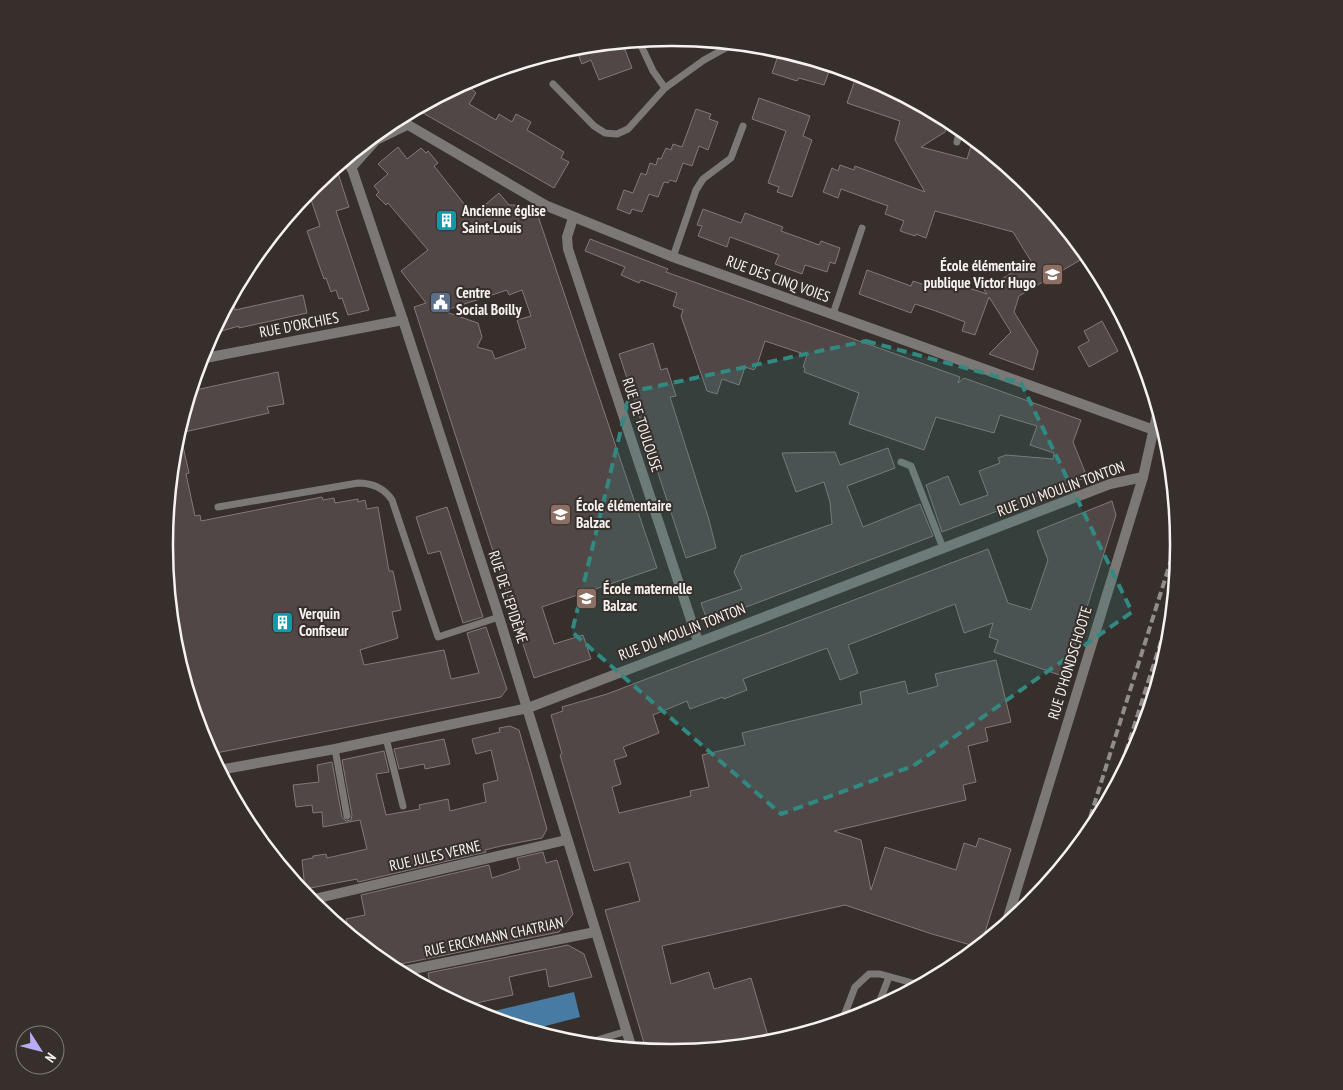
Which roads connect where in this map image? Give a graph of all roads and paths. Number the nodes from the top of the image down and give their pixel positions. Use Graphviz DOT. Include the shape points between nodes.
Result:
graph roads {
  1 [pos="642,47"];
  2 [pos="723,49"];
  3 [pos="553,84"];
  4 [pos="665,88"];
  5 [pos="407,125"];
  6 [pos="743,126"];
  7 [pos="389,134"];
  8 [pos="958,137"];
  9 [pos="957,142"];
  10 [pos="368,149"];
  11 [pos="350,164"];
  12 [pos="351,168"];
  13 [pos="573,218"];
  14 [pos="862,228"];
  15 [pos="673,257"];
  16 [pos="833,314"];
  17 [pos="403,320"];
  18 [pos="209,358"];
  19 [pos="1155,424"];
  20 [pos="1154,430"];
  21 [pos="901,462"];
  22 [pos="1143,476"];
  23 [pos="218,507"];
  24 [pos="943,548"];
  25 [pos="499,618"];
  26 [pos="698,641"];
  27 [pos="528,708"];
  28 [pos="386,738"];
  29 [pos="335,749"];
  30 [pos="226,769"];
  31 [pos="403,806"];
  32 [pos="347,816"];
  33 [pos="566,840"];
  34 [pos="319,898"];
  35 [pos="1010,911"];
  36 [pos="595,932"];
  37 [pos="410,970"];
  38 [pos="889,977"];
  39 [pos="910,983"];
  40 [pos="881,997"];
  41 [pos="846,1012"];
  42 [pos="626,1031"];
  43 [pos="602,1038"];
  44 [pos="630,1042"];
  1 -- 4 [label="lane"];
  2 -- 4 [label="lane"];
  3 -- 4 [label="lane" via="594,126 611,134 628,129"];
  5 -- 7 [label="street"];
  5 -- 13 [label="street, RUE DES CINQ VOIES"];
  6 -- 15 [label="lane" via="731,158 704,179 696,190"];
  8 -- 9 [label="lane"];
  10 -- 12 [label="street"];
  11 -- 12 [label="street, RUE DE L'EPIDÈME"];
  12 -- 17 [label="street, RUE DE L'EPIDÈME"];
  13 -- 15 [label="street, RUE DES CINQ VOIES"];
  13 -- 26 [label="street, RUE DE TOULOUSE" via="567,237 568,249"];
  14 -- 16 [label="lane"];
  15 -- 16 [label="street, RUE DES CINQ VOIES"];
  16 -- 20 [label="street, RUE DES CINQ VOIES"];
  17 -- 18 [label="street, RUE D'ORCHIES"];
  17 -- 25 [label="street, RUE DE L'EPIDÈME"];
  19 -- 20 [label="street, RUE D'HONDSCHOOTE"];
  20 -- 22 [label="street, RUE D'HONDSCHOOTE"];
  21 -- 24 [label="lane" via="911,466"];
  22 -- 24 [label="street, RUE DU MOULIN TONTON" via="1110,484"];
  22 -- 35 [label="street, RUE D'HONDSCHOOTE"];
  23 -- 25 [label="lane" via="358,483 370,484 383,490 392,500 438,637"];
  24 -- 26 [label="street, RUE DU MOULIN TONTON"];
  25 -- 27 [label="street, RUE DE L'EPIDÈME"];
  26 -- 27 [label="street, RUE DU MOULIN TONTON"];
  27 -- 28 [label="street, RUE DU MOULIN TONTON"];
  27 -- 33 [label="street, RUE DE L'EPIDÈME"];
  28 -- 29 [label="street, RUE DU MOULIN TONTON"];
  28 -- 31 [label="lane"];
  29 -- 30 [label="street, RUE DU MOULIN TONTON"];
  29 -- 32 [label="lane"];
  33 -- 34 [label="street, RUE JULES VERNE"];
  33 -- 36 [label="street, RUE DE L'EPIDÈME"];
  36 -- 37 [label="street, RUE ERCKMANN CHATRIAN"];
  36 -- 42 [label="street, RUE DE L'EPIDÈME"];
  38 -- 39 [label="lane"];
  38 -- 40 [label="lane"];
  38 -- 41 [label="lane" via="874,973 858,982"];
  42 -- 43 [label="lane"];
  42 -- 44 [label="street, RUE DE L'EPIDÈME"];
}
